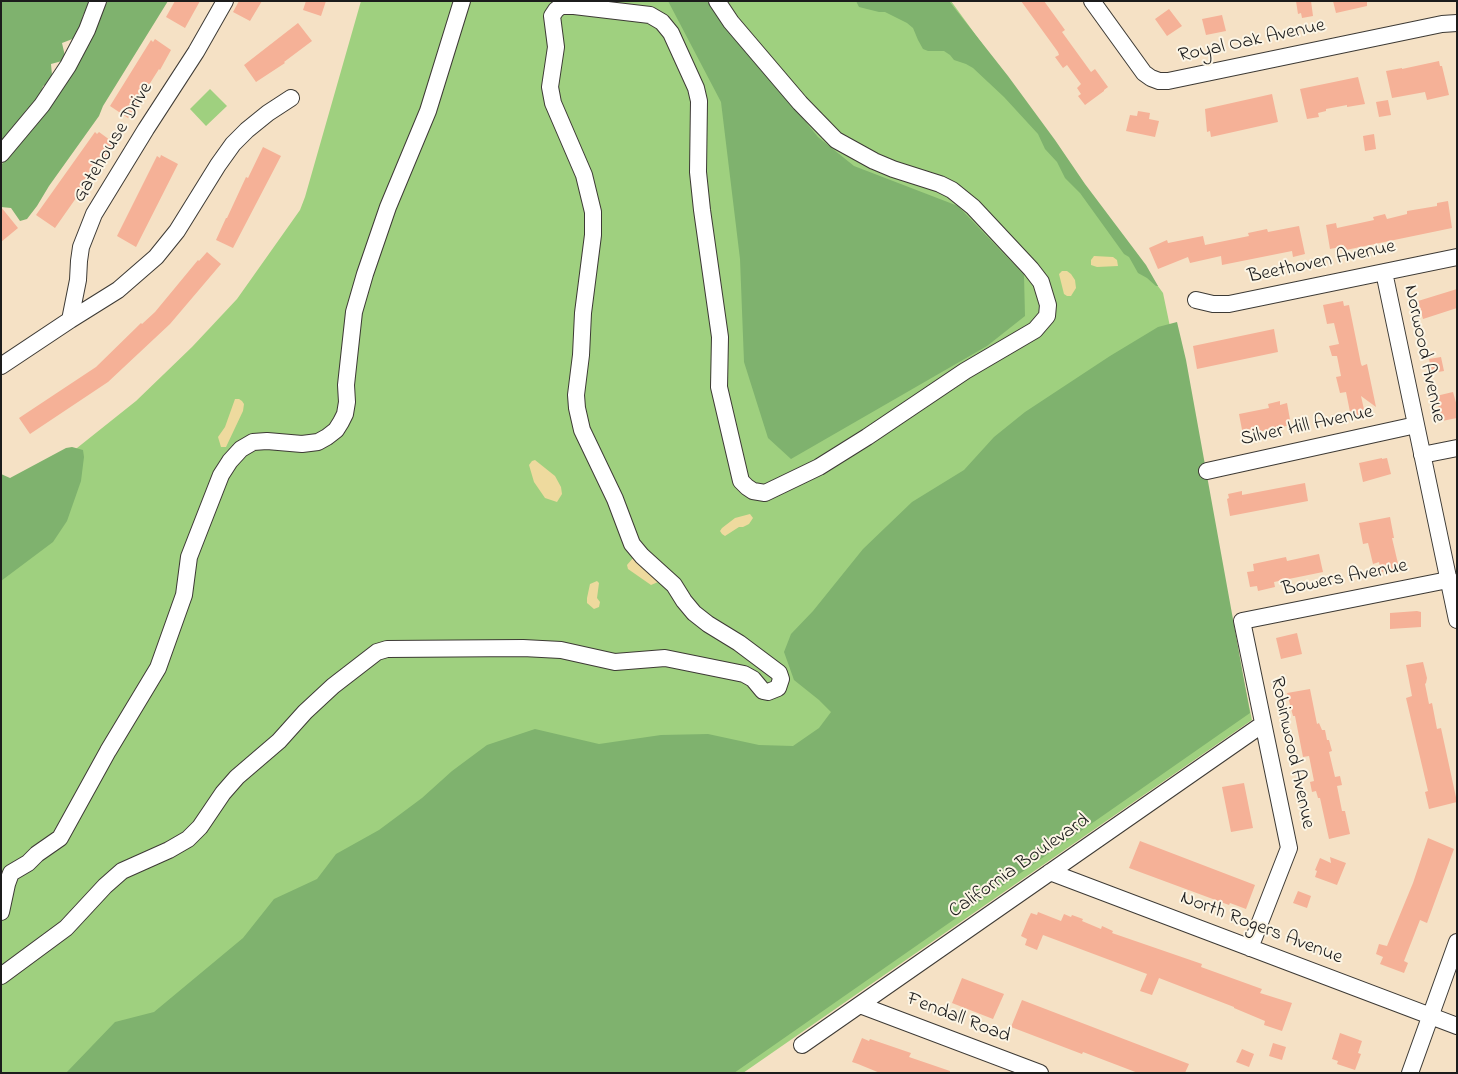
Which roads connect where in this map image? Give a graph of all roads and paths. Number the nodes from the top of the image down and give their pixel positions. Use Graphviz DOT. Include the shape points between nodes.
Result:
graph roads {
  1 [pos="98,1"];
  2 [pos="225,1"];
  3 [pos="462,1"];
  4 [pos="717,1"];
  5 [pos="1092,1"];
  6 [pos="1457,23"];
  7 [pos="291,98"];
  8 [pos="1,154"];
  9 [pos="1457,256"];
  10 [pos="1384,272"];
  11 [pos="1196,300"];
  12 [pos="70,320"];
  13 [pos="1,366"];
  14 [pos="1416,425"];
  15 [pos="1457,448"];
  16 [pos="1422,455"];
  17 [pos="1207,471"];
  18 [pos="1452,582"];
  19 [pos="1457,620"];
  20 [pos="1242,622"];
  21 [pos="1263,724"];
  22 [pos="1050,872"];
  23 [pos="1,912"];
  24 [pos="1457,942"];
  25 [pos="1250,948"];
  26 [pos="1,976"];
  27 [pos="860,1005"];
  28 [pos="1430,1016"];
  29 [pos="1457,1026"];
  30 [pos="802,1045"];
  31 [pos="1040,1073"];
  32 [pos="1410,1073"];
  1 -- 8 [label="street" via="68,66 42,105"];
  2 -- 12 [label="street, Gatehouse Drive" via="94,214 81,247"];
  3 -- 23 [label="street" via="428,111 388,207 354,312 347,402 341,422 332,434 318,442 253,442 230,460 196,539 184,595 158,668 60,838 28,864 11,873"];
  4 -- 26 [label="street" via="800,103 836,140 880,164 952,190 973,207 1031,269 1040,282 1048,305 1047,316 1034,330 965,371 867,437 819,467 765,493 753,491 741,481 719,387 720,336 698,172 699,101 696,88 671,33 650,15 574,6 561,6 556,10 552,16 556,47 550,86 553,103 584,175 593,212 576,395 582,430 615,499 632,544 674,585 694,613 779,673 778,688 763,691 744,674 665,658 615,662 561,650 523,648 387,649 377,652 332,686 279,741 237,777 188,839 122,871 66,928"];
  5 -- 6 [label="street, Royal Oak Avenue" via="1144,73 1159,81"];
  7 -- 12 [label="street" via="268,113 234,144 177,231 156,257 118,290"];
  9 -- 10 [label="street, Beethoven Avenue"];
  10 -- 11 [label="street, Beethoven Avenue" via="1230,304"];
  10 -- 14 [label="street, Norwood Avenue"];
  12 -- 13 [label="street"];
  14 -- 16 [label="street, Norwood Avenue"];
  14 -- 17 [label="street, Silver Hill Avenue"];
  15 -- 16 [label="street"];
  16 -- 18 [label="street, Norwood Avenue"];
  18 -- 19 [label="street, Norwood Avenue"];
  18 -- 20 [label="street, Bowers Avenue"];
  20 -- 21 [label="street, Robinwood Avenue"];
  21 -- 22 [label="street, California Boulevard"];
  21 -- 25 [label="street, Robinwood Avenue" via="1289,848"];
  22 -- 25 [label="street, North Rogers Avenue"];
  22 -- 27 [label="street, California Boulevard"];
  24 -- 28 [label="street"];
  25 -- 28 [label="street, North Rogers Avenue"];
  27 -- 30 [label="street, California Boulevard"];
  27 -- 31 [label="street, Fendall Road"];
  28 -- 29 [label="street, North Rogers Avenue"];
  28 -- 32 [label="street"];
}
